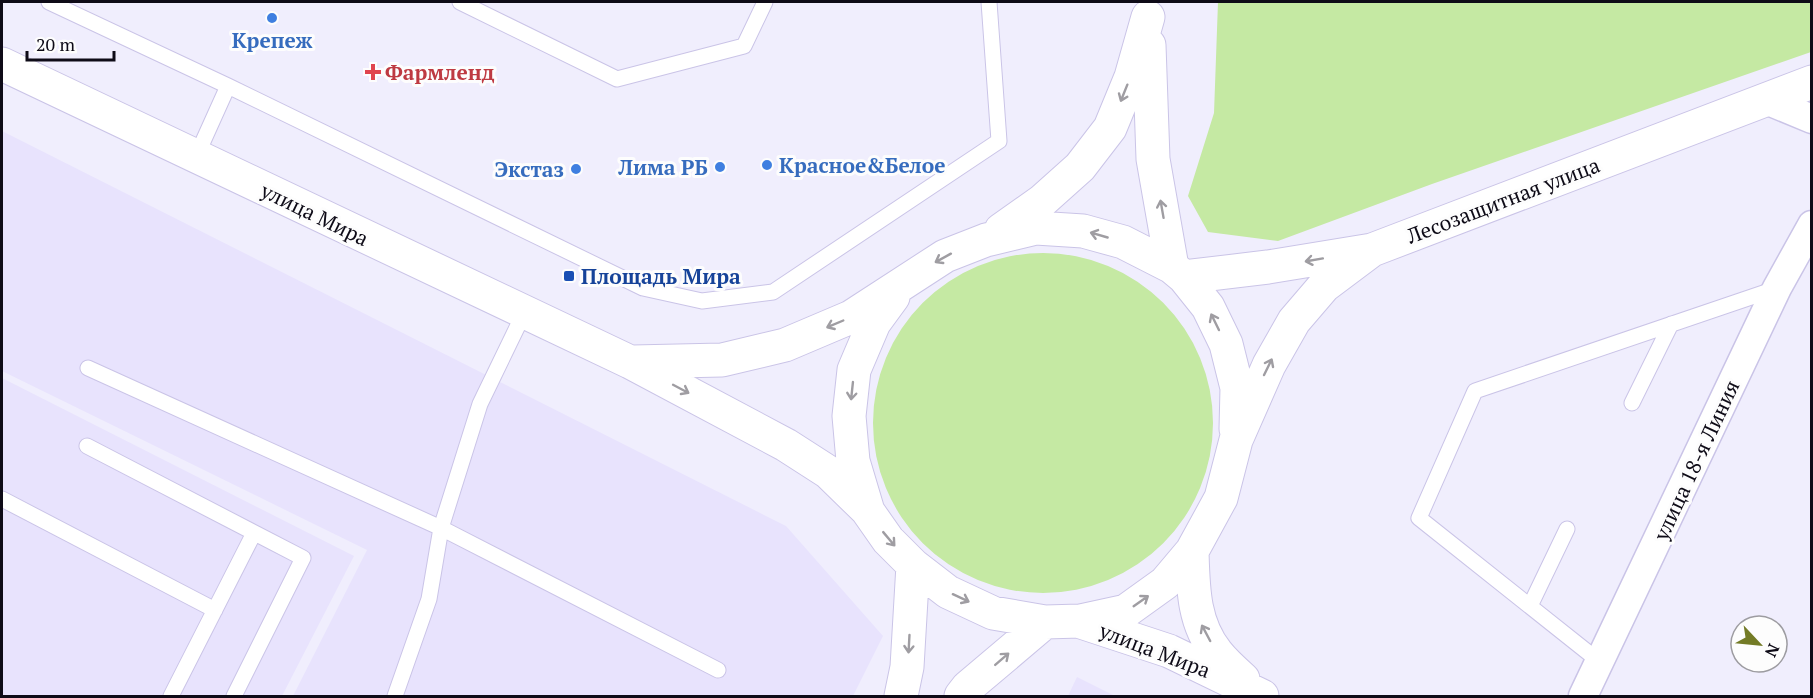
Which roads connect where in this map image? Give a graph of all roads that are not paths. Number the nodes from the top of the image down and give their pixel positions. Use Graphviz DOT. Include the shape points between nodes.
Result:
graph roads {
  1 [pos="49,2"];
  2 [pos="460,2"];
  3 [pos="765,2"];
  4 [pos="989,2"];
  5 [pos="1148,9"];
  6 [pos="2,64"];
  7 [pos="1812,82"];
  8 [pos="228,86"];
  9 [pos="1766,100"];
  10 [pos="1812,118"];
  11 [pos="196,157"];
  12 [pos="1812,225"];
  13 [pos="986,240"];
  14 [pos="1372,250"];
  15 [pos="1178,272"];
  16 [pos="903,283"];
  17 [pos="1777,288"];
  18 [pos="524,313"];
  19 [pos="1671,324"];
  20 [pos="630,362"];
  21 [pos="88,368"];
  22 [pos="1632,404"];
  23 [pos="1236,440"];
  24 [pos="87,446"];
  25 [pos="2,499"];
  26 [pos="867,510"];
  27 [pos="441,528"];
  28 [pos="1567,530"];
  29 [pos="254,533"];
  30 [pos="1192,551"];
  31 [pos="913,565"];
  32 [pos="1530,606"];
  33 [pos="215,610"];
  34 [pos="1080,621"];
  35 [pos="1044,622"];
  36 [pos="1600,662"];
  37 [pos="718,670"];
  38 [pos="1259,695"];
  39 [pos="171,696"];
  40 [pos="234,696"];
  41 [pos="395,696"];
  42 [pos="901,696"];
  43 [pos="961,696"];
  44 [pos="1584,696"];
  1 -- 8 [label="lane"];
  2 -- 3 [label="lane" via="617,79 744,46"];
  4 -- 8 [label="lane" via="999,141 772,292 702,301 643,288"];
  5 -- 13 [label="main road, one-way" via="1131,77 1110,128 1080,167 1042,201"];
  15 -- 5 [label="main road, one-way" via="1153,159"];
  6 -- 11 [label="main road, улица Мира"];
  7 -- 9 [label="main road, Лесозащитная улица"];
  8 -- 11 [label="lane"];
  9 -- 10 [label="street"];
  9 -- 14 [label="main road, Лесозащитная улица"];
  11 -- 18 [label="main road, улица Мира"];
  12 -- 17 [label="street, улица 18-я Линия"];
  15 -- 13 [label="main road, one-way" via="1123,242 1083,231 1036,228"];
  13 -- 16 [label="main road, one-way" via="945,256"];
  14 -- 15 [label="main road, Лесозащитная улица, one-way" via="1268,267"];
  23 -- 14 [label="main road, one-way" via="1269,365 1294,321 1324,286"];
  23 -- 15 [label="main road, one-way" via="1237,388 1226,344 1208,308"];
  16 -- 20 [label="main road, one-way" via="851,317 785,345 722,360"];
  16 -- 26 [label="main road, one-way" via="874,323 854,370 849,416 853,461"];
  17 -- 19 [label="lane"];
  17 -- 36 [label="street, улица 18-я Линия"];
  18 -- 20 [label="main road, улица Мира"];
  18 -- 27 [label="lane" via="480,404"];
  19 -- 22 [label="lane"];
  19 -- 32 [label="lane" via="1475,392 1419,518"];
  20 -- 26 [label="main road, улица Мира, one-way" via="786,445 828,472"];
  21 -- 27 [label="lane"];
  23 -- 30 [label="main road" via="1221,498"];
  24 -- 29 [label="lane"];
  25 -- 33 [label="lane"];
  26 -- 31 [label="main road, one-way" via="888,540"];
  27 -- 37 [label="lane"];
  27 -- 41 [label="lane" via="429,600"];
  28 -- 32 [label="lane"];
  29 -- 33 [label="lane"];
  29 -- 40 [label="lane" via="303,558"];
  34 -- 30 [label="main road, one-way" via="1126,611 1165,583"];
  38 -- 30 [label="main road, one-way" via="1216,651 1198,619"];
  31 -- 35 [label="main road, one-way" via="948,592 993,612"];
  31 -- 42 [label="main road, one-way" via="908,668"];
  32 -- 36 [label="lane"];
  33 -- 39 [label="lane"];
  34 -- 35 [label="main road"];
  34 -- 38 [label="main road, улица Мира" via="1169,651"];
  43 -- 35 [label="main road, one-way"];
  36 -- 44 [label="street, улица 18-я Линия"];
}
